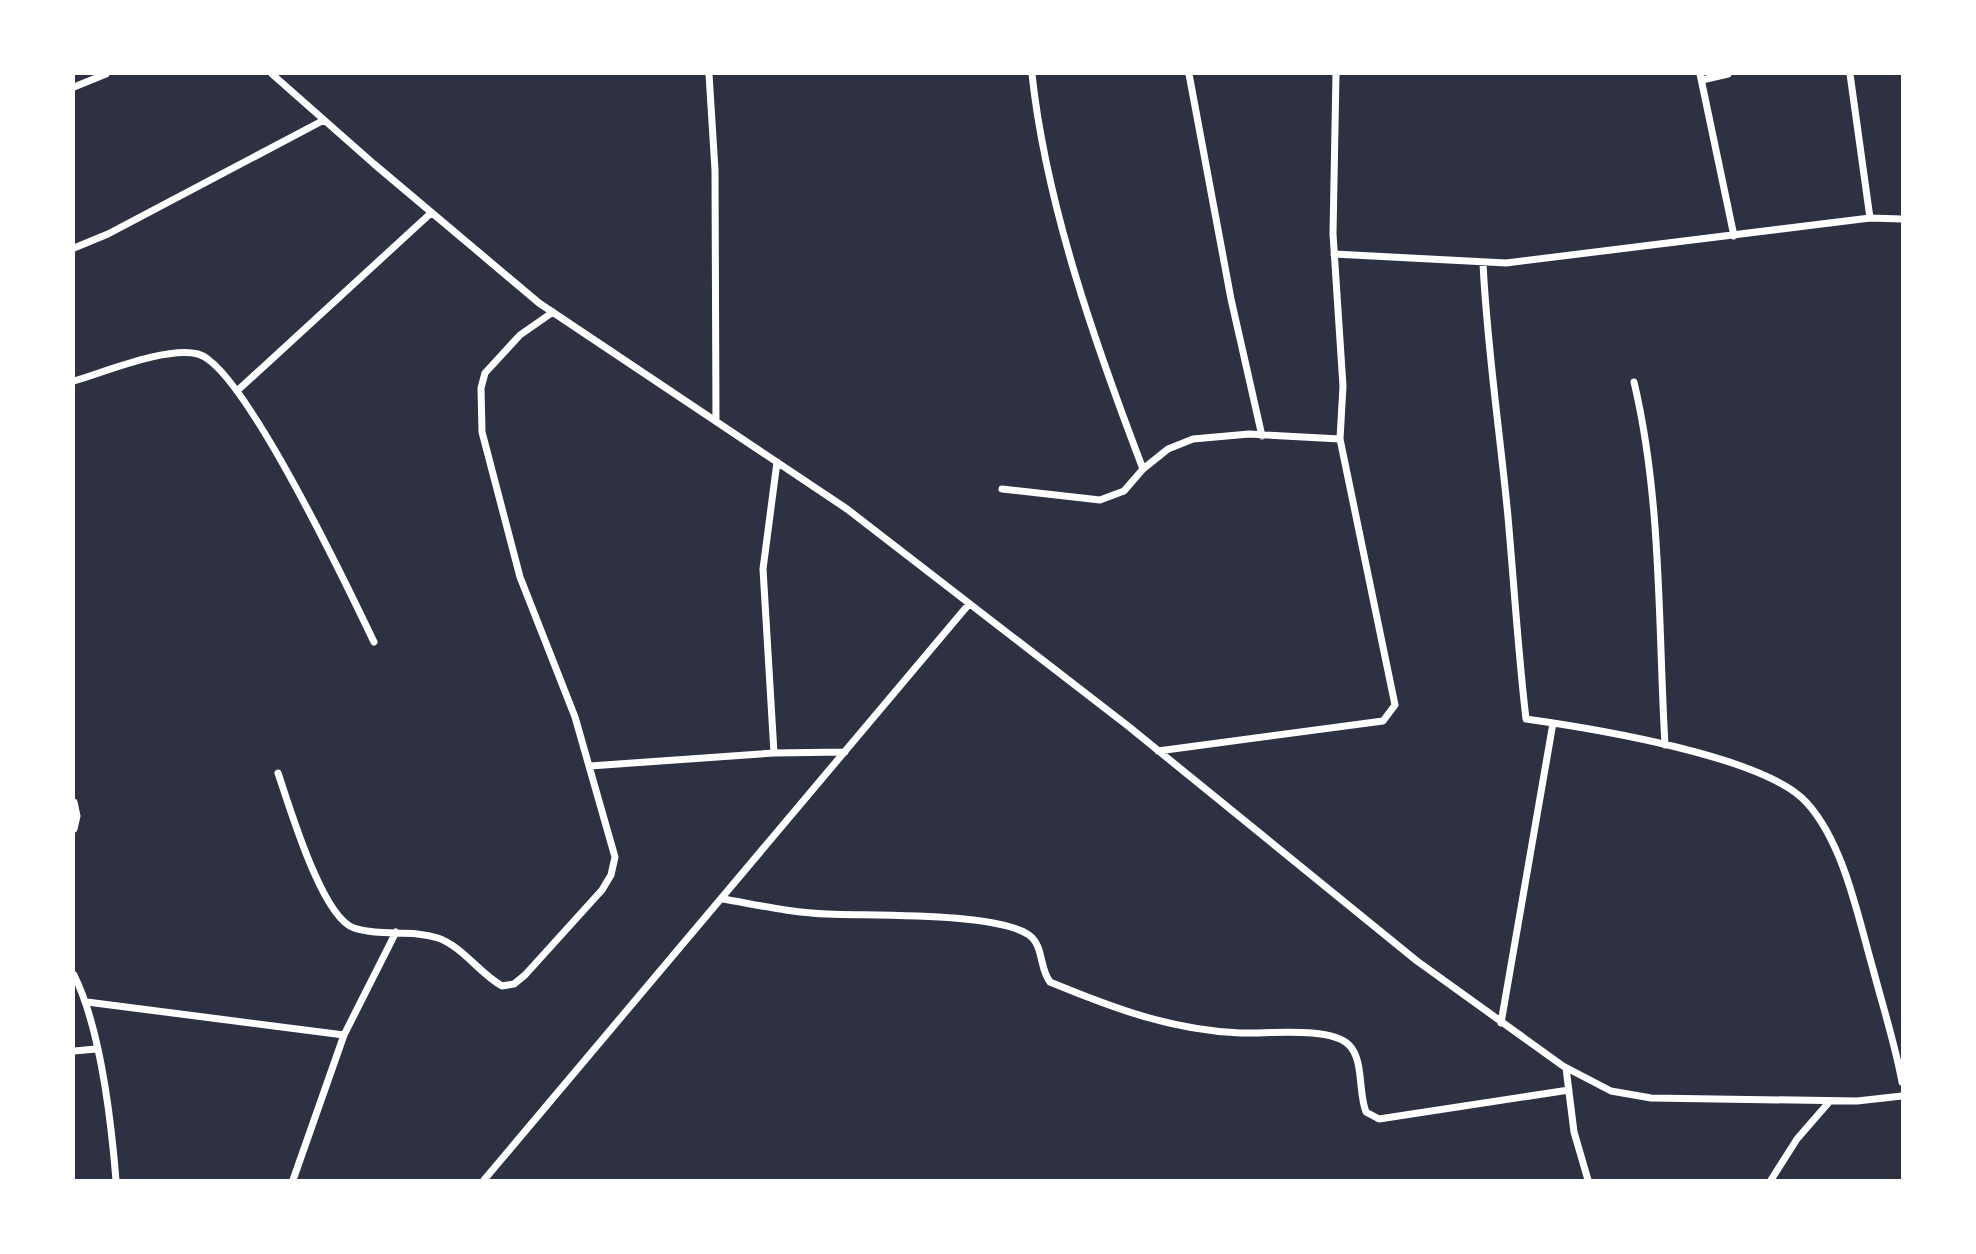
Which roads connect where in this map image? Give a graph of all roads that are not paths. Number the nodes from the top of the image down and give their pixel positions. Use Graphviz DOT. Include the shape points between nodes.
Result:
graph roads {
  1 [pos="106,74"];
  2 [pos="272,74"];
  3 [pos="709,74"];
  4 [pos="1032,74"];
  5 [pos="1189,74"];
  6 [pos="1336,74"];
  7 [pos="1728,74"];
  8 [pos="1850,74"];
  9 [pos="1701,77"];
  10 [pos="74,87"];
  11 [pos="324,120"];
  12 [pos="431,212"];
  13 [pos="1870,218"];
  14 [pos="1902,219"];
  15 [pos="1734,236"];
  16 [pos="74,248"];
  17 [pos="1334,254"];
  18 [pos="1483,263"];
  19 [pos="553,312"];
  20 [pos="74,381"];
  21 [pos="1634,382"];
  22 [pos="237,391"];
  23 [pos="716,421"];
  24 [pos="1262,436"];
  25 [pos="1340,439"];
  26 [pos="778,462"];
  27 [pos="1143,469"];
  28 [pos="1002,489"];
  29 [pos="969,604"];
  30 [pos="374,642"];
  31 [pos="1553,723"];
  32 [pos="1665,745"];
  33 [pos="1158,751"];
  34 [pos="845,752"];
  35 [pos="774,753"];
  36 [pos="590,766"];
  37 [pos="278,773"];
  38 [pos="74,802"];
  39 [pos="74,829"];
  40 [pos="723,899"];
  41 [pos="396,932"];
  42 [pos="74,975"];
  43 [pos="87,1002"];
  44 [pos="1501,1023"];
  45 [pos="344,1035"];
  46 [pos="96,1049"];
  47 [pos="74,1051"];
  48 [pos="1566,1068"];
  49 [pos="1902,1082"];
  50 [pos="1569,1090"];
  51 [pos="1902,1096"];
  52 [pos="1830,1101"];
  53 [pos="116,1181"];
  54 [pos="293,1181"];
  55 [pos="484,1181"];
  56 [pos="1588,1181"];
  57 [pos="1771,1181"];
  1 -- 10 [label="street"];
  2 -- 11 [label="street"];
  3 -- 23 [label="street" via="715,170"];
  4 -- 27 [label="street" via="1052,186 1114,393"];
  5 -- 24 [label="street"];
  6 -- 17 [label="street"];
  7 -- 9 [label="street"];
  8 -- 13 [label="street"];
  9 -- 15 [label="street"];
  11 -- 12 [label="street"];
  11 -- 16 [label="street"];
  12 -- 19 [label="street"];
  12 -- 22 [label="street"];
  13 -- 14 [label="street"];
  13 -- 15 [label="street"];
  15 -- 18 [label="street"];
  17 -- 18 [label="street"];
  17 -- 25 [label="street" via="1343,386"];
  18 -- 31 [label="street" via="1486,336 1526,719"];
  19 -- 23 [label="street"];
  19 -- 36 [label="street" via="520,335 485,373 482,432 520,577"];
  20 -- 22 [label="street" via="172,354 198,354 217,366"];
  21 -- 32 [label="street" via="1644,421 1654,525"];
  22 -- 30 [label="street" via="316,521"];
  23 -- 26 [label="street"];
  24 -- 25 [label="street"];
  24 -- 27 [label="street" via="1193,439 1168,449"];
  25 -- 33 [label="street" via="1395,698 1393,712 1383,721"];
  26 -- 29 [label="street"];
  26 -- 35 [label="street" via="763,569"];
  27 -- 28 [label="street" via="1124,491 1100,500"];
  29 -- 33 [label="street"];
  29 -- 34 [label="street"];
  31 -- 32 [label="street" via="1630,734"];
  31 -- 44 [label="street"];
  32 -- 49 [label="street" via="1777,780 1807,802 1824,827 1856,906"];
  33 -- 44 [label="street" via="1417,961"];
  34 -- 35 [label="street"];
  34 -- 40 [label="street"];
  35 -- 36 [label="street"];
  36 -- 41 [label="street" via="613,848 611,875 588,908 514,984 496,983 439,938"];
  37 -- 41 [label="street" via="305,850 337,916 353,928"];
  38 -- 39 [label="street"];
  40 -- 50 [label="street" via="828,914 913,915 1009,926 1035,940 1050,982 1159,1023 1340,1038 1353,1049 1366,1112 1379,1119"];
  40 -- 55 [label="street"];
  41 -- 45 [label="street"];
  42 -- 43 [label="street"];
  43 -- 45 [label="street"];
  43 -- 46 [label="street"];
  44 -- 48 [label="street"];
  45 -- 54 [label="street"];
  46 -- 47 [label="street"];
  46 -- 53 [label="street" via="111,1120"];
  48 -- 50 [label="street"];
  48 -- 52 [label="street" via="1611,1091 1651,1098"];
  50 -- 56 [label="street" via="1574,1132"];
  51 -- 52 [label="street"];
  52 -- 57 [label="street" via="1797,1139"];
}
